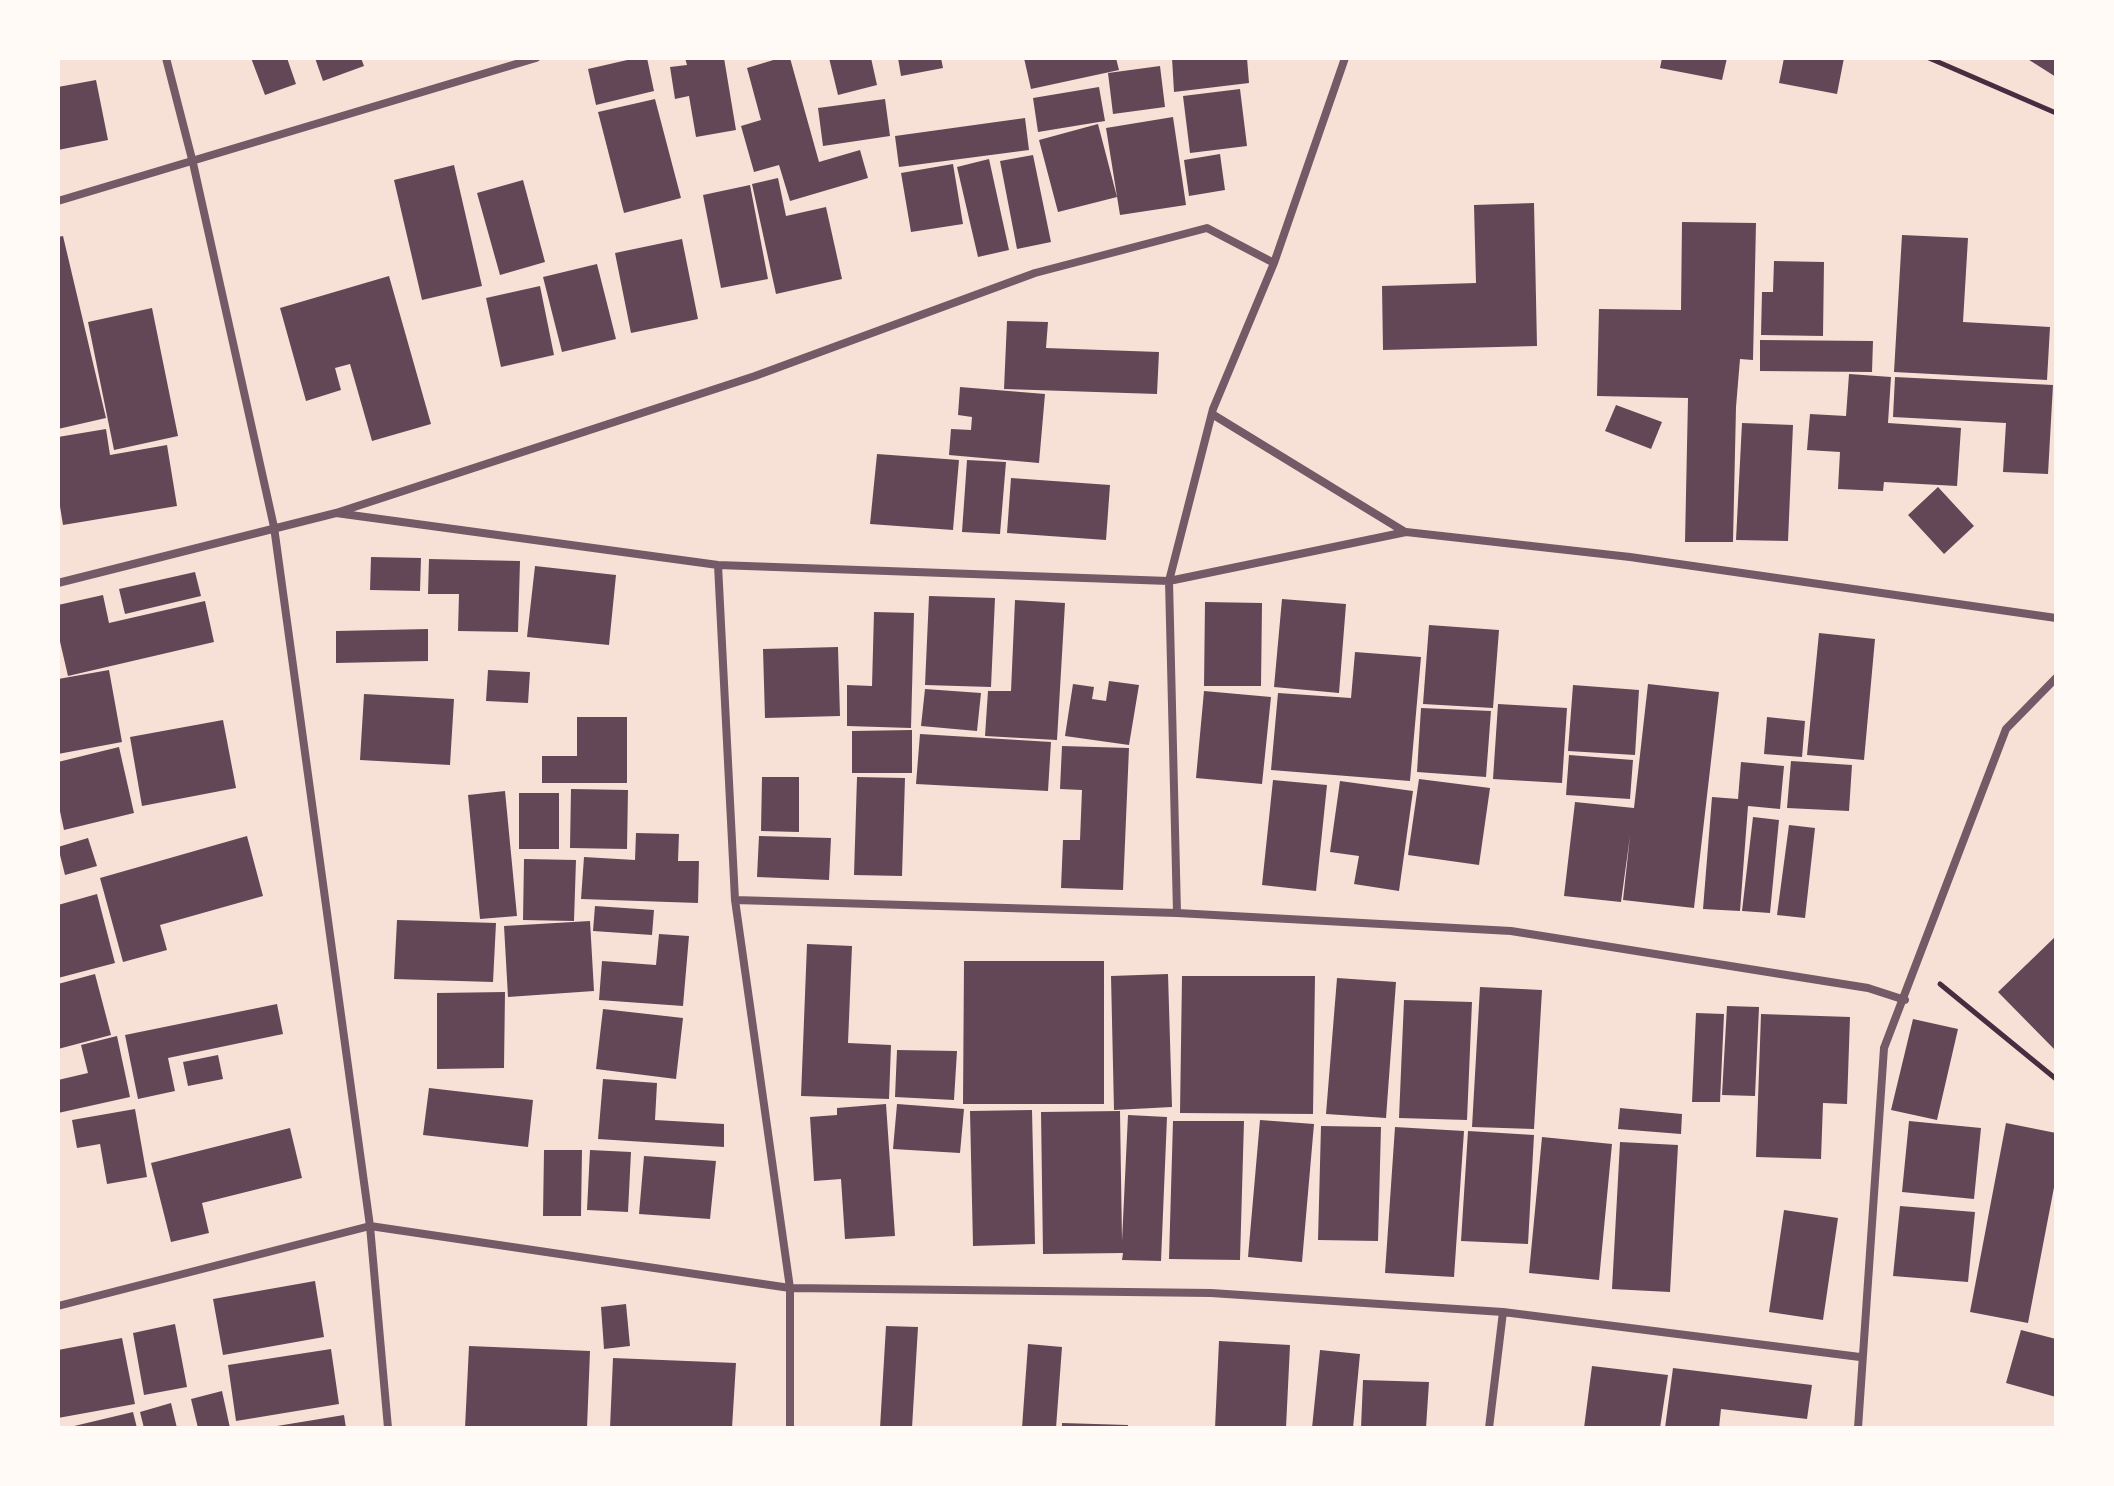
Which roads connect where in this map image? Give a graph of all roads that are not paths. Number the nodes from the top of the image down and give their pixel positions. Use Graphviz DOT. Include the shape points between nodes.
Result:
graph roads {
  1 [pos="166,58"];
  2 [pos="536,58"];
  3 [pos="1345,58"];
  4 [pos="193,163"];
  5 [pos="58,201"];
  6 [pos="1274,263"];
  7 [pos="1212,414"];
  8 [pos="336,513"];
  9 [pos="274,527"];
  10 [pos="1406,532"];
  11 [pos="718,565"];
  12 [pos="1169,581"];
  13 [pos="58,583"];
  14 [pos="2056,618"];
  15 [pos="2056,678"];
  16 [pos="735,900"];
  17 [pos="1177,913"];
  18 [pos="1905,1000"];
  19 [pos="370,1226"];
  20 [pos="790,1288"];
  21 [pos="58,1306"];
  22 [pos="1503,1312"];
  23 [pos="1860,1357"];
  24 [pos="388,1428"];
  25 [pos="790,1428"];
  26 [pos="1489,1428"];
  27 [pos="1858,1428"];
  1 -- 4 [label="street"];
  2 -- 4 [label="street"];
  3 -- 6 [label="street"];
  4 -- 5 [label="street"];
  4 -- 9 [label="street"];
  6 -- 7 [label="street"];
  6 -- 8 [label="street" via="1207,228 1035,273 755,376"];
  7 -- 10 [label="street"];
  7 -- 12 [label="street"];
  8 -- 9 [label="street"];
  8 -- 11 [label="street"];
  9 -- 13 [label="street"];
  9 -- 19 [label="street"];
  10 -- 12 [label="street"];
  10 -- 14 [label="street" via="1630,557"];
  11 -- 12 [label="street"];
  11 -- 16 [label="street"];
  12 -- 17 [label="street"];
  15 -- 18 [label="street" via="2006,729"];
  16 -- 17 [label="street"];
  16 -- 20 [label="street"];
  17 -- 18 [label="street" via="1511,931 1868,988"];
  18 -- 23 [label="street" via="1884,1048"];
  19 -- 20 [label="street"];
  19 -- 21 [label="street"];
  19 -- 24 [label="street"];
  20 -- 22 [label="street" via="1211,1293"];
  20 -- 25 [label="street"];
  22 -- 23 [label="street"];
  22 -- 26 [label="street"];
  23 -- 27 [label="street"];
}
